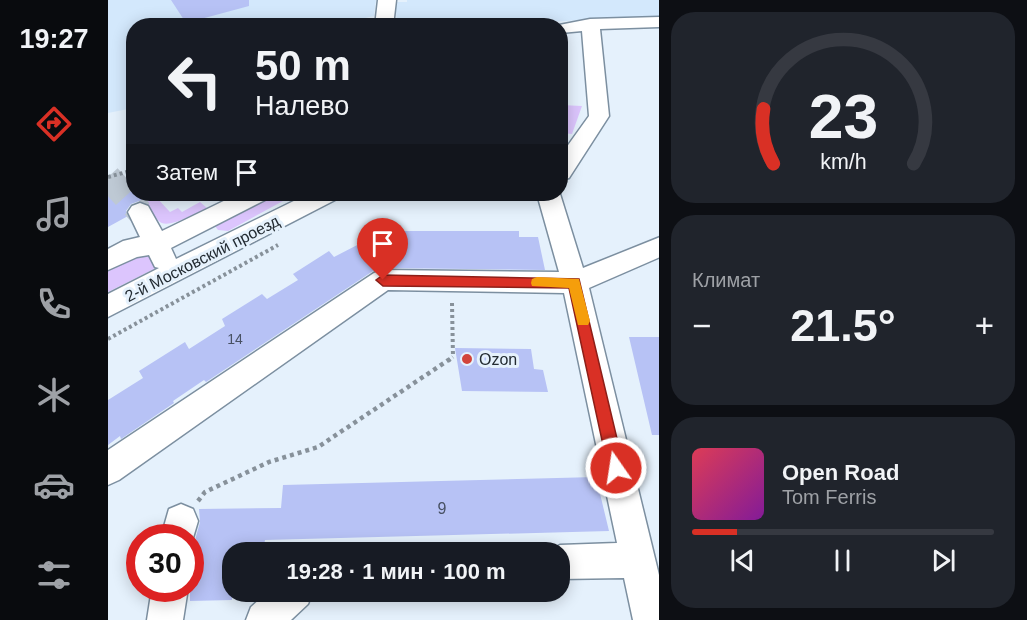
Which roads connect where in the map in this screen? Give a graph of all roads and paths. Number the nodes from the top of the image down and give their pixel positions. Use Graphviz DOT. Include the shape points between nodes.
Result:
graph roads {
  1 [pos="387,0"];
  2 [pos="385,18"];
  3 [pos="659,22"];
  4 [pos="590,24"];
  5 [pos="568,27"];
  6 [pos="568,162"];
  7 [pos="126,173"];
  8 [pos="108,177"];
  9 [pos="243,201"];
  10 [pos="306,201"];
  11 [pos="551,201"];
  12 [pos="140,212"];
  13 [pos="184,230"];
  14 [pos="158,244"];
  15 [pos="659,246"];
  16 [pos="214,252"];
  17 [pos="108,260"];
  18 [pos="228,274"];
  19 [pos="171,275"];
  20 [pos="450,281"];
  21 [pos="575,283"];
  22 [pos="108,306"];
  23 [pos="108,339"];
  24 [pos="108,469"];
  25 [pos="183,524"];
  26 [pos="637,560"];
  27 [pos="570,562"];
  28 [pos="168,602"];
  29 [pos="283,602"];
  30 [pos="165,620"];
  31 [pos="264,620"];
  32 [pos="651,620"];
  1 -- 2 [label="street"];
  3 -- 4 [label="street"];
  4 -- 5 [label="street"];
  4 -- 6 [label="street" via="599,116"];
  7 -- 8 [label="path"];
  9 -- 13 [label="street"];
  10 -- 16 [label="street, 2-й Московский проезд"];
  11 -- 21 [label="street"];
  12 -- 14 [label="street"];
  13 -- 14 [label="street"];
  13 -- 16 [label="street" via="204,237"];
  14 -- 17 [label="street" via="132,248"];
  14 -- 19 [label="street"];
  15 -- 21 [label="street"];
  16 -- 19 [label="street, 2-й Московский проезд"];
  18 -- 23 [label="path"];
  19 -- 22 [label="street, 2-й Московский проезд"];
  20 -- 21 [label="street"];
  20 -- 24 [label="street" via="383,280"];
  20 -- 25 [label="path" via="455,357 318,447 269,462 205,492"];
  21 -- 26 [label="street"];
  26 -- 27 [label="street"];
  26 -- 32 [label="street"];
  28 -- 30 [label="street"];
  29 -- 31 [label="street"];
}
